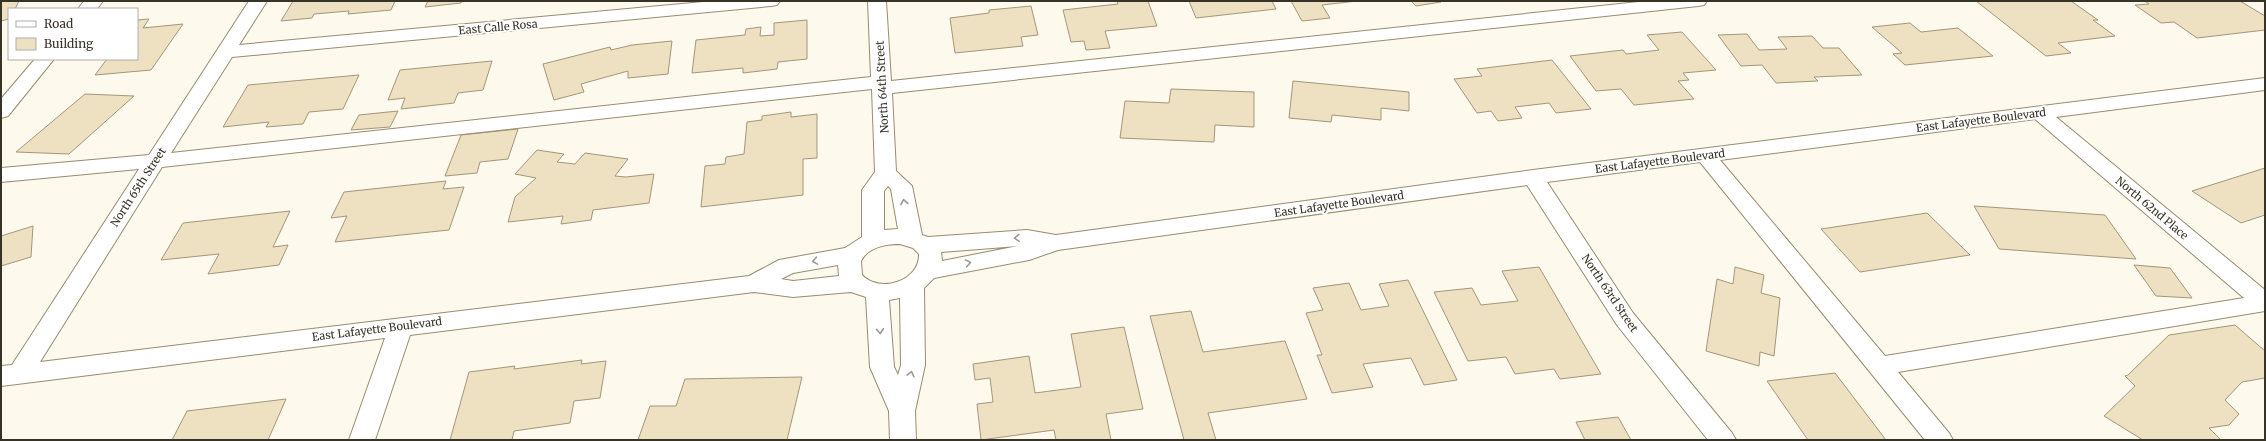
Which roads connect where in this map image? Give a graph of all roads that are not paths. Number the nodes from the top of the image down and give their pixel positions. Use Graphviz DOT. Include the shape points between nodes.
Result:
graph roads {
  1 [pos="258,1"];
  2 [pos="771,1"];
  3 [pos="877,1"];
  4 [pos="1698,1"];
  5 [pos="225,52"];
  6 [pos="45,60"];
  7 [pos="2265,84"];
  8 [pos="881,85"];
  9 [pos="1,112"];
  10 [pos="2040,113"];
  11 [pos="1705,155"];
  12 [pos="156,161"];
  13 [pos="886,173"];
  14 [pos="1,175"];
  15 [pos="1533,177"];
  16 [pos="873,240"];
  17 [pos="918,241"];
  18 [pos="1056,243"];
  19 [pos="853,255"];
  20 [pos="921,278"];
  21 [pos="855,283"];
  22 [pos="754,284"];
  23 [pos="877,292"];
  24 [pos="2265,303"];
  25 [pos="401,326"];
  26 [pos="1878,366"];
  27 [pos="10,375"];
  28 [pos="902,411"];
  29 [pos="362,440"];
  30 [pos="903,440"];
  31 [pos="1724,440"];
  32 [pos="1940,440"];
  1 -- 5 [label="street, North 65th Street"];
  2 -- 5 [label="street, East Calle Rosa"];
  3 -- 8 [label="street, North 64th Street"];
  4 -- 8 [label="street"];
  5 -- 12 [label="street, North 65th Street"];
  6 -- 9 [label="street"];
  7 -- 10 [label="street, East Lafayette Boulevard"];
  8 -- 12 [label="street"];
  8 -- 13 [label="street, North 64th Street"];
  10 -- 11 [label="street, East Lafayette Boulevard"];
  10 -- 24 [label="street, North 62nd Place"];
  11 -- 15 [label="street, East Lafayette Boulevard"];
  11 -- 26 [label="street"];
  12 -- 14 [label="street"];
  12 -- 27 [label="street, North 65th Street"];
  13 -- 16 [label="street" via="873,190"];
  17 -- 13 [label="street, one-way" via="902,186"];
  15 -- 18 [label="street, East Lafayette Boulevard"];
  15 -- 31 [label="street, North 63rd Street" via="1625,319"];
  16 -- 17 [label="street" via="892,236"];
  16 -- 19 [label="street"];
  18 -- 17 [label="street, East Lafayette Boulevard, one-way" via="1026,238"];
  17 -- 20 [label="street" via="931,252 932,261"];
  20 -- 18 [label="street, East Lafayette Boulevard, one-way"];
  19 -- 21 [label="street" via="849,269"];
  19 -- 22 [label="street, East Lafayette Boulevard, one-way" via="787,266"];
  20 -- 23 [label="street" via="901,291"];
  28 -- 20 [label="street, one-way" via="914,365"];
  21 -- 22 [label="street, East Lafayette Boulevard" via="793,289"];
  21 -- 23 [label="street"];
  22 -- 25 [label="street, East Lafayette Boulevard"];
  23 -- 28 [label="street, one-way" via="882,367"];
  24 -- 26 [label="street"];
  25 -- 27 [label="street, East Lafayette Boulevard"];
  25 -- 29 [label="street"];
  26 -- 32 [label="street"];
  28 -- 30 [label="street"];
}
